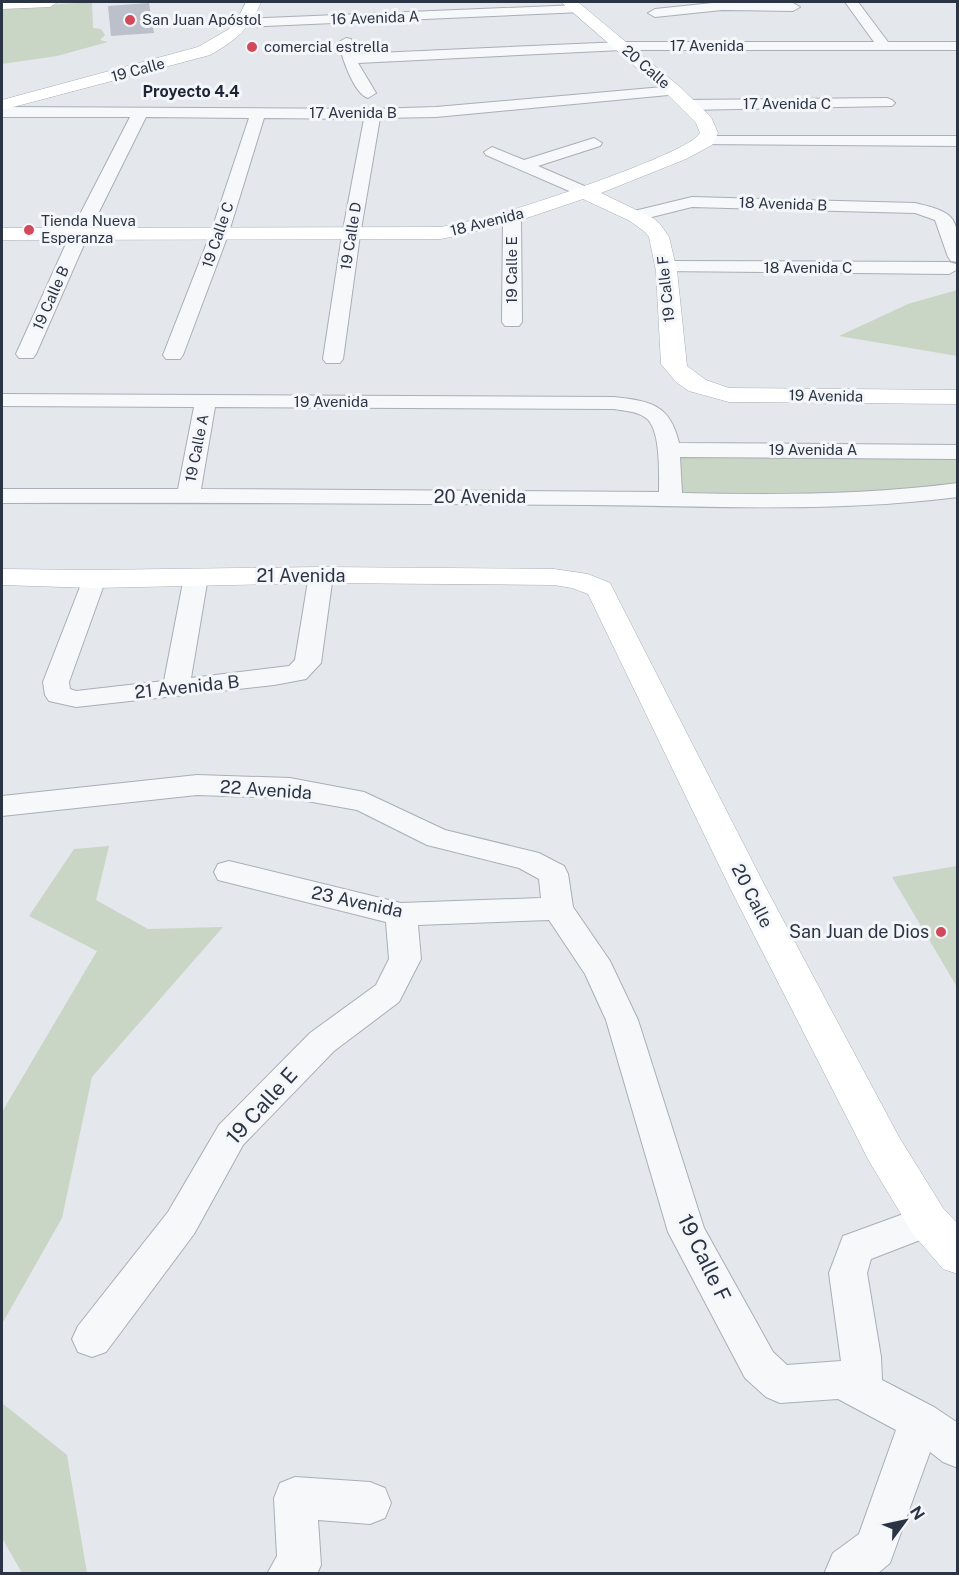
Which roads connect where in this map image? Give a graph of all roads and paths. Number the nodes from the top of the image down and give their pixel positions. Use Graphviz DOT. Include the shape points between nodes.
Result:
graph roads {
  1 [pos="50,2"];
  2 [pos="253,2"];
  3 [pos="852,2"];
  4 [pos="2,4"];
  5 [pos="719,4"];
  6 [pos="573,5"];
  7 [pos="793,7"];
  8 [pos="655,14"];
  9 [pos="342,20"];
  10 [pos="740,20"];
  11 [pos="245,23"];
  12 [pos="758,33"];
  13 [pos="622,46"];
  14 [pos="776,46"];
  15 [pos="884,46"];
  16 [pos="957,46"];
  17 [pos="349,59"];
  18 [pos="674,91"];
  19 [pos="368,93"];
  20 [pos="887,103"];
  21 [pos="687,105"];
  22 [pos="141,112"];
  23 [pos="258,113"];
  24 [pos="6,114"];
  25 [pos="373,114"];
  26 [pos="705,141"];
  27 [pos="957,141"];
  28 [pos="594,144"];
  29 [pos="492,152"];
  30 [pos="522,166"];
  31 [pos="583,192"];
  32 [pos="636,216"];
  33 [pos="512,218"];
  34 [pos="2,234"];
  35 [pos="80,234"];
  36 [pos="219,235"];
  37 [pos="351,235"];
  38 [pos="953,262"];
  39 [pos="667,267"];
  40 [pos="512,322"];
  41 [pos="26,354"];
  42 [pos="173,355"];
  43 [pos="333,359"];
  44 [pos="695,386"];
  45 [pos="957,397"];
  46 [pos="2,400"];
  47 [pos="206,401"];
  48 [pos="668,450"];
  49 [pos="957,452"];
  50 [pos="957,490"];
  51 [pos="188,495"];
  52 [pos="2,496"];
  53 [pos="671,499"];
  54 [pos="321,575"];
  55 [pos="2,577"];
  56 [pos="196,577"];
  57 [pos="94,579"];
  58 [pos="600,589"];
  59 [pos="176,688"];
  60 [pos="4,812"];
  61 [pos="230,872"];
  62 [pos="553,874"];
  63 [pos="558,909"];
  64 [pos="401,914"];
  65 [pos="928,1221"];
  66 [pos="957,1255"];
  67 [pos="92,1339"];
  68 [pos="862,1392"];
  69 [pos="920,1421"];
  70 [pos="957,1448"];
  71 [pos="370,1503"];
  72 [pos="289,1574"];
  73 [pos="846,1574"];
  1 -- 4 [label="street"];
  2 -- 11 [label="street"];
  3 -- 15 [label="street"];
  5 -- 7 [label="street"];
  5 -- 8 [label="street"];
  5 -- 10 [label="street"];
  6 -- 9 [label="street, 16 Avenida A"];
  6 -- 13 [label="street, 20 Calle"];
  9 -- 11 [label="street, 16 Avenida A"];
  9 -- 17 [label="street"];
  11 -- 24 [label="street, 19 Calle" via="204,51"];
  12 -- 14 [label="street"];
  13 -- 14 [label="street, 17 Avenida"];
  13 -- 17 [label="street, 17 Avenida"];
  13 -- 18 [label="street, 20 Calle"];
  14 -- 15 [label="street, 17 Avenida"];
  15 -- 16 [label="street, 17 Avenida"];
  17 -- 19 [label="street"];
  18 -- 21 [label="street, 20 Calle"];
  18 -- 25 [label="street, 17 Avenida B"];
  20 -- 21 [label="street, 17 Avenida C"];
  21 -- 26 [label="street, 20 Calle" via="705,121 709,133"];
  22 -- 23 [label="street, 17 Avenida B"];
  22 -- 24 [label="street, 17 Avenida B"];
  22 -- 35 [label="street, 19 Calle B"];
  23 -- 25 [label="street, 17 Avenida B"];
  23 -- 36 [label="street, 19 Calle C"];
  25 -- 37 [label="street, 19 Calle D"];
  26 -- 27 [label="street, 18 Avenida"];
  26 -- 31 [label="street, 18 Avenida"];
  28 -- 30 [label="street"];
  29 -- 30 [label="street"];
  30 -- 31 [label="street"];
  31 -- 32 [label="street, 19 Calle F"];
  31 -- 33 [label="street, 18 Avenida"];
  32 -- 38 [label="street, 18 Avenida B" via="692,202 915,208 943,218"];
  32 -- 39 [label="street, 19 Calle F" via="655,229"];
  33 -- 37 [label="street, 18 Avenida" via="441,233"];
  33 -- 40 [label="street, 19 Calle E"];
  34 -- 35 [label="street, 18 Avenida"];
  35 -- 36 [label="street, 18 Avenida"];
  35 -- 41 [label="street, 19 Calle B"];
  36 -- 37 [label="street, 18 Avenida"];
  36 -- 42 [label="street, 19 Calle C"];
  37 -- 43 [label="street, 19 Calle D"];
  38 -- 39 [label="street, 18 Avenida C"];
  39 -- 44 [label="street, 19 Calle F" via="673,364"];
  44 -- 45 [label="street, 19 Avenida" via="729,395"];
  46 -- 47 [label="street, 19 Avenida"];
  47 -- 48 [label="street, 19 Avenida" via="614,403 658,416"];
  47 -- 51 [label="street, 19 Calle A"];
  48 -- 49 [label="street, 19 Avenida A"];
  48 -- 53 [label="street"];
  50 -- 53 [label="street, 20 Avenida" via="884,498"];
  51 -- 52 [label="street, 20 Avenida"];
  51 -- 53 [label="street, 20 Avenida"];
  54 -- 56 [label="street, 21 Avenida"];
  54 -- 58 [label="street, 21 Avenida" via="554,577 578,580"];
  54 -- 59 [label="street, 21 Avenida B" via="308,663 297,673"];
  55 -- 57 [label="street, 21 Avenida"];
  56 -- 57 [label="street, 21 Avenida"];
  56 -- 59 [label="street"];
  57 -- 59 [label="street, 21 Avenida B" via="56,682 58,695 76,699"];
  58 -- 65 [label="street, 20 Calle" via="759,909 884,1149"];
  60 -- 62 [label="street, 22 Avenida" via="197,785 290,788 364,802 437,838 528,860"];
  61 -- 64 [label="street, 23 Avenida"];
  62 -- 63 [label="street, 19 Calle F"];
  63 -- 64 [label="street, 23 Avenida"];
  63 -- 68 [label="street, 19 Calle F" via="599,970 622,1020 687,1232 759,1365 780,1384 841,1380"];
  64 -- 67 [label="street, 19 Calle E" via="405,959 388,993 322,1042 231,1135 181,1223"];
  65 -- 66 [label="street, 20 Calle"];
  65 -- 68 [label="street" via="856,1248 848,1273 861,1357"];
  68 -- 69 [label="street, 19 Calle F"];
  69 -- 70 [label="street, 19 Calle F"];
  69 -- 73 [label="street" via="875,1548 848,1568"];
  71 -- 72 [label="street" via="295,1498 299,1565"];
}
